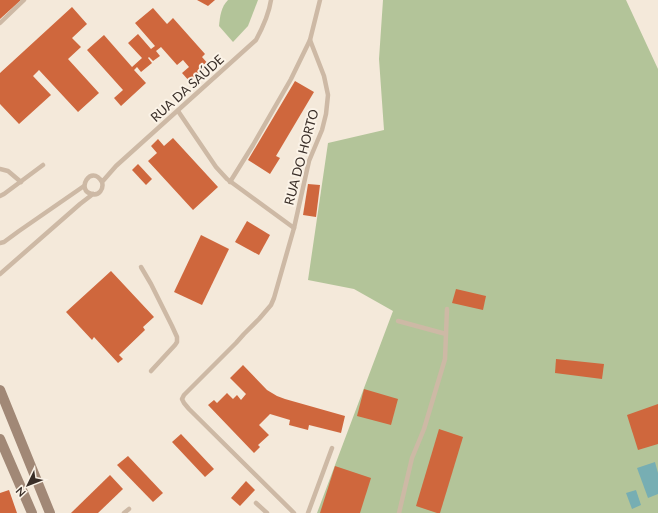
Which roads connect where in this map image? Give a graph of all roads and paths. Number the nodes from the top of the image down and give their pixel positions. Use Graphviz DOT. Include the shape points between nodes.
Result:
graph roads {
  1 [pos="24,0"];
  2 [pos="271,0"];
  3 [pos="320,0"];
  4 [pos="0,23"];
  5 [pos="310,40"];
  6 [pos="178,111"];
  7 [pos="43,165"];
  8 [pos="0,169"];
  9 [pos="21,182"];
  10 [pos="102,182"];
  11 [pos="230,182"];
  12 [pos="84,186"];
  13 [pos="93,194"];
  14 [pos="0,196"];
  15 [pos="294,228"];
  16 [pos="0,243"];
  17 [pos="140,267"];
  18 [pos="0,274"];
  19 [pos="447,309"];
  20 [pos="398,321"];
  21 [pos="446,334"];
  22 [pos="151,371"];
  23 [pos="0,390"];
  24 [pos="0,439"];
  25 [pos="332,448"];
  26 [pos="256,503"];
  27 [pos="128,509"];
  28 [pos="32,513"];
  29 [pos="50,513"];
  30 [pos="124,513"];
  31 [pos="267,513"];
  32 [pos="294,513"];
  33 [pos="308,513"];
  34 [pos="399,513"];
  1 -- 4 [label="lane"];
  2 -- 6 [label="lane, RUA DA SAÚDE" via="256,40"];
  3 -- 5 [label="lane"];
  5 -- 11 [label="lane" via="291,79"];
  5 -- 15 [label="lane, RUA DO HORTO" via="324,76 328,95 322,130 309,161"];
  6 -- 10 [label="lane, RUA DA SAÚDE" via="116,166"];
  6 -- 11 [label="lane, RUA DO HORTO" via="216,167"];
  7 -- 9 [label="lane"];
  8 -- 9 [label="lane" via="8,171"];
  9 -- 14 [label="lane"];
  10 -- 12 [label="lane" via="99,177 90,176"];
  10 -- 13 [label="lane, RUA DA SAÚDE" via="100,192"];
  11 -- 15 [label="lane, RUA DO HORTO"];
  12 -- 13 [label="lane" via="87,192"];
  12 -- 16 [label="lane"];
  13 -- 18 [label="lane, RUA DA SAÚDE"];
  15 -- 32 [label="lane" via="271,305 182,399 189,409"];
  17 -- 22 [label="lane" via="159,298 177,337 175,345"];
  19 -- 21 [label="lane"];
  20 -- 21 [label="lane"];
  21 -- 34 [label="lane" via="445,359 424,429 412,458"];
  23 -- 29 [label="main road"];
  24 -- 28 [label="main road"];
  25 -- 33 [label="lane"];
  26 -- 31 [label="lane"];
  27 -- 30 [label="lane"];
}
